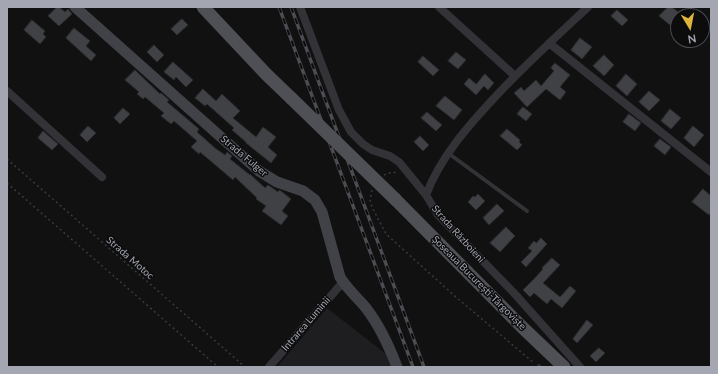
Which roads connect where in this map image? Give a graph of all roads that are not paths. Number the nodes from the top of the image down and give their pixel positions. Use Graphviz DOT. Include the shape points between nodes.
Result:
graph roads {
  1 [pos="75,7"];
  2 [pos="202,7"];
  3 [pos="300,7"];
  4 [pos="439,7"];
  5 [pos="588,7"];
  6 [pos="550,43"];
  7 [pos="515,76"];
  8 [pos="7,91"];
  9 [pos="448,152"];
  10 [pos="711,172"];
  11 [pos="102,177"];
  12 [pos="426,194"];
  13 [pos="526,211"];
  14 [pos="343,282"];
  15 [pos="269,367"];
  16 [pos="397,367"];
  17 [pos="564,367"];
  18 [pos="580,367"];
  1 -- 14 [label="street, Strada Fulger" via="259,171 315,200 322,212"];
  2 -- 17 [label="main road, Șoseaua București-Târgoviște, bridge" via="266,74"];
  3 -- 12 [label="street" via="345,123 363,144 399,162"];
  4 -- 7 [label="street"];
  5 -- 6 [label="street, Strada Războieni"];
  6 -- 7 [label="street, Strada Războieni"];
  6 -- 10 [label="street"];
  7 -- 9 [label="street, Strada Războieni" via="472,121"];
  8 -- 11 [label="street"];
  9 -- 12 [label="street, Strada Războieni"];
  9 -- 13 [label="lane"];
  12 -- 18 [label="street, Strada Războieni" via="438,214"];
  14 -- 15 [label="street, Intrarea Luminii"];
  14 -- 16 [label="street, Strada Fulger" via="376,323"];
}
